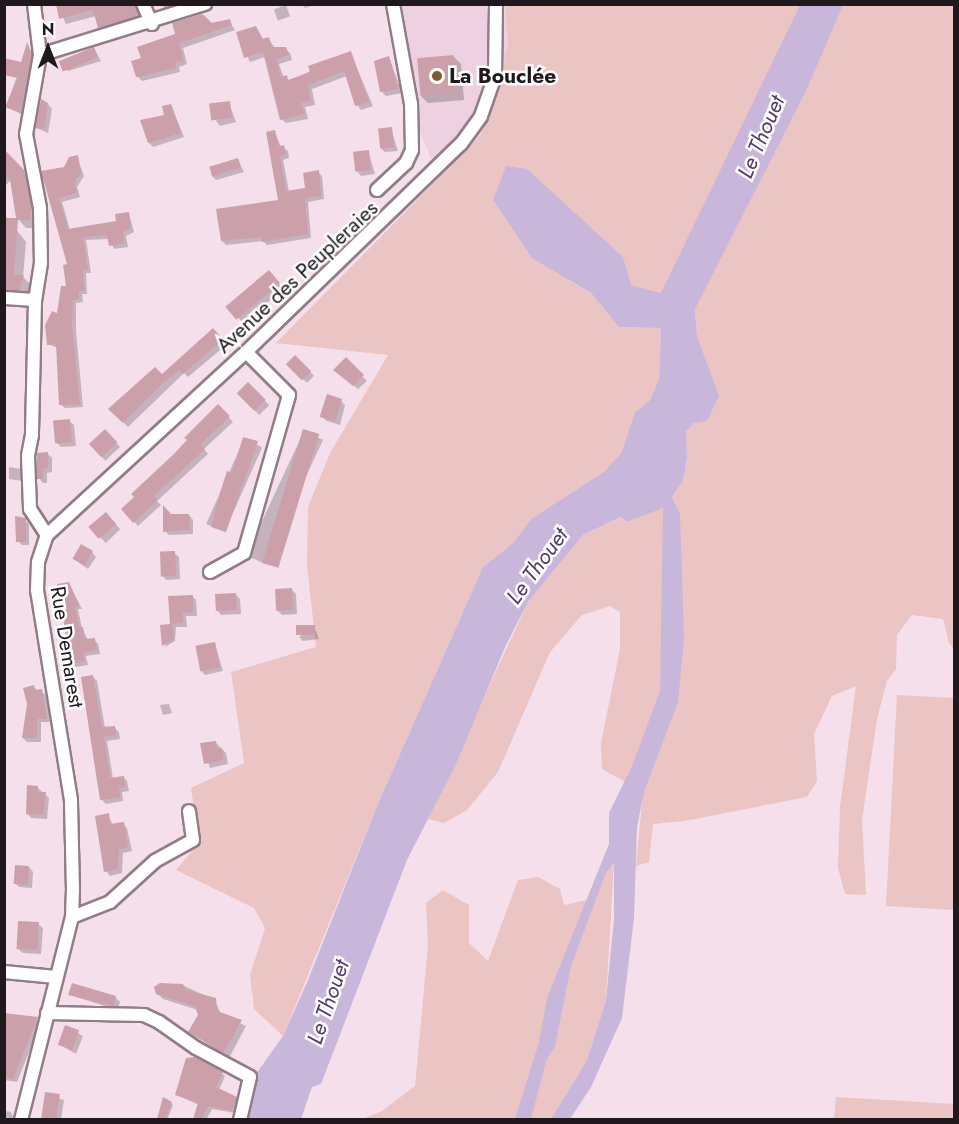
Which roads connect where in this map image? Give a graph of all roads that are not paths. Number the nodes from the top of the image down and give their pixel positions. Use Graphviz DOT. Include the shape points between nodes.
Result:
graph roads {
  1 [pos="34,4"];
  2 [pos="143,4"];
  3 [pos="206,4"];
  4 [pos="393,4"];
  5 [pos="496,4"];
  6 [pos="152,24"];
  7 [pos="40,55"];
  8 [pos="377,190"];
  9 [pos="4,298"];
  10 [pos="35,300"];
  11 [pos="246,352"];
  12 [pos="47,535"];
  13 [pos="210,572"];
  14 [pos="189,812"];
  15 [pos="72,917"];
  16 [pos="4,972"];
  17 [pos="56,977"];
  18 [pos="47,1013"];
  19 [pos="21,1119"];
  20 [pos="240,1119"];
  1 -- 7 [label="street"];
  2 -- 6 [label="street"];
  3 -- 6 [label="street"];
  4 -- 8 [label="street" via="411,104 412,150 406,163"];
  5 -- 11 [label="street, Avenue des Peupleraies" via="495,76 481,116 427,180"];
  6 -- 7 [label="street"];
  7 -- 10 [label="street" via="26,122 41,222 42,263"];
  9 -- 10 [label="street"];
  10 -- 12 [label="street" via="32,435 28,456 30,509"];
  11 -- 12 [label="street, Avenue des Peupleraies"];
  11 -- 13 [label="street" via="289,394 244,554"];
  12 -- 15 [label="street, Rue Demarest" via="38,562 37,590 71,800"];
  14 -- 15 [label="street" via="193,840 155,861 110,902"];
  15 -- 17 [label="street, Rue Demarest"];
  16 -- 17 [label="street"];
  17 -- 18 [label="street, Rue Demarest"];
  18 -- 19 [label="street, Rue Demarest"];
  18 -- 20 [label="street" via="144,1015 250,1077"];
}
